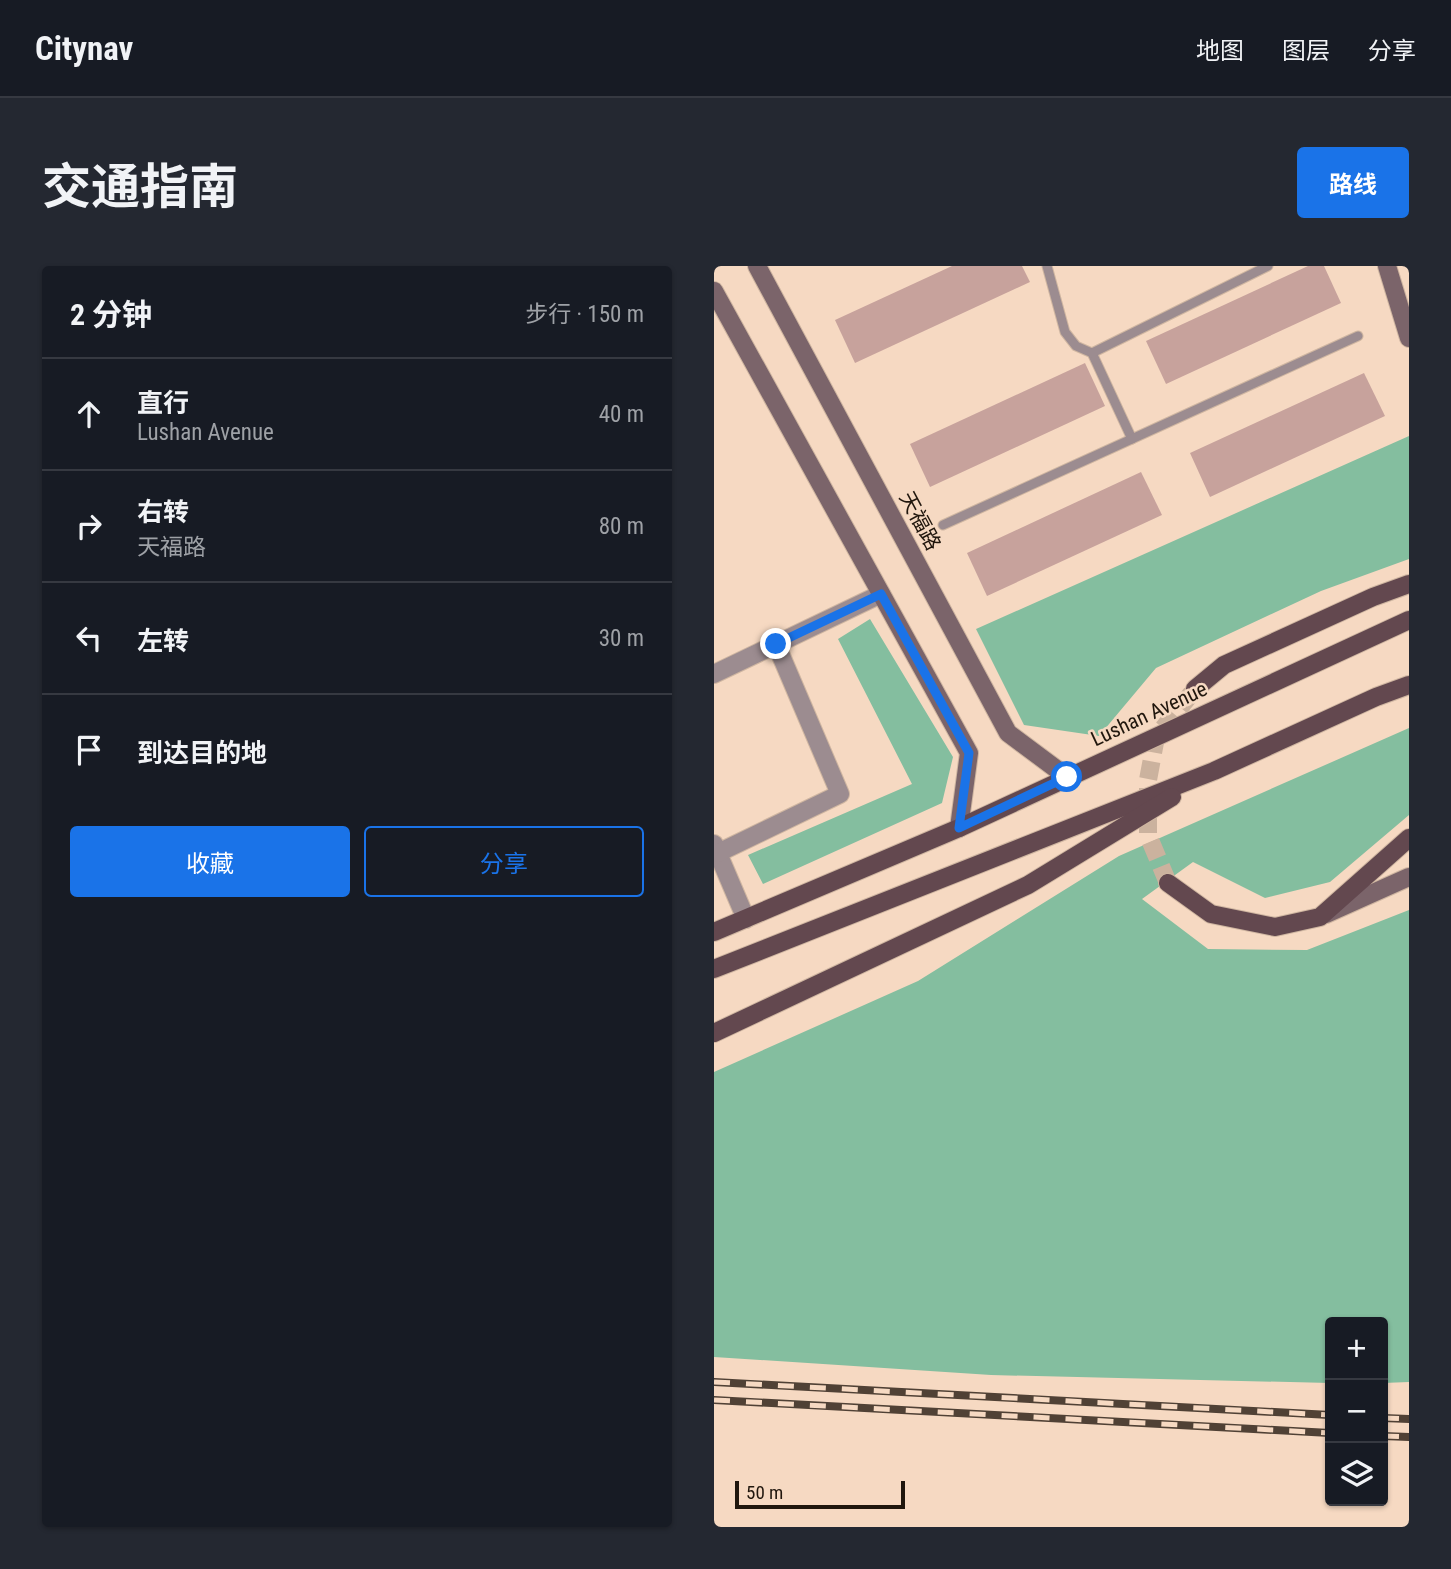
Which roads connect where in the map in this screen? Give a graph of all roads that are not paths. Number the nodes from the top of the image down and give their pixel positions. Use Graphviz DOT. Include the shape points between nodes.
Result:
graph roads {
  1 [pos="757,266"];
  2 [pos="1046,266"];
  3 [pos="1268,266"];
  4 [pos="1387,266"];
  5 [pos="714,291"];
  6 [pos="1358,336"];
  7 [pos="1409,338"];
  8 [pos="1092,353"];
  9 [pos="1132,439"];
  10 [pos="943,525"];
  11 [pos="1409,584"];
  12 [pos="881,594"];
  13 [pos="1409,620"];
  14 [pos="776,644"];
  15 [pos="714,674"];
  16 [pos="1409,685"];
  17 [pos="1195,689"];
  18 [pos="1409,696"];
  19 [pos="1376,697"];
  20 [pos="1214,771"];
  21 [pos="1067,777"];
  22 [pos="959,828"];
  23 [pos="1409,838"];
  24 [pos="716,849"];
  25 [pos="1409,877"];
  26 [pos="1168,883"];
  27 [pos="1320,917"];
  28 [pos="746,919"];
  29 [pos="714,932"];
  30 [pos="714,968"];
  31 [pos="714,1033"];
  1 -- 21 [label="street, 天福路" via="1008,733"];
  2 -- 8 [label="lane" via="1065,332 1076,345"];
  3 -- 8 [label="lane"];
  4 -- 7 [label="street"];
  5 -- 12 [label="street"];
  6 -- 9 [label="lane"];
  8 -- 9 [label="lane"];
  9 -- 10 [label="lane"];
  11 -- 17 [label="main road" via="1224,665"];
  12 -- 14 [label="street"];
  12 -- 22 [label="street" via="969,753"];
  13 -- 21 [label="main road, Lushan Avenue"];
  14 -- 15 [label="street"];
  14 -- 24 [label="street" via="840,794"];
  16 -- 19 [label="main road"];
  18 -- 19 [label="street"];
  19 -- 20 [label="main road"];
  20 -- 30 [label="main road"];
  20 -- 31 [label="main road" via="1028,885"];
  21 -- 22 [label="main road, Lushan Avenue"];
  22 -- 28 [label="main road, Lushan Avenue"];
  23 -- 27 [label="main road"];
  24 -- 28 [label="street"];
  25 -- 27 [label="street"];
  26 -- 27 [label="main road" via="1211,914 1275,927"];
  28 -- 29 [label="main road, Lushan Avenue"];
}
